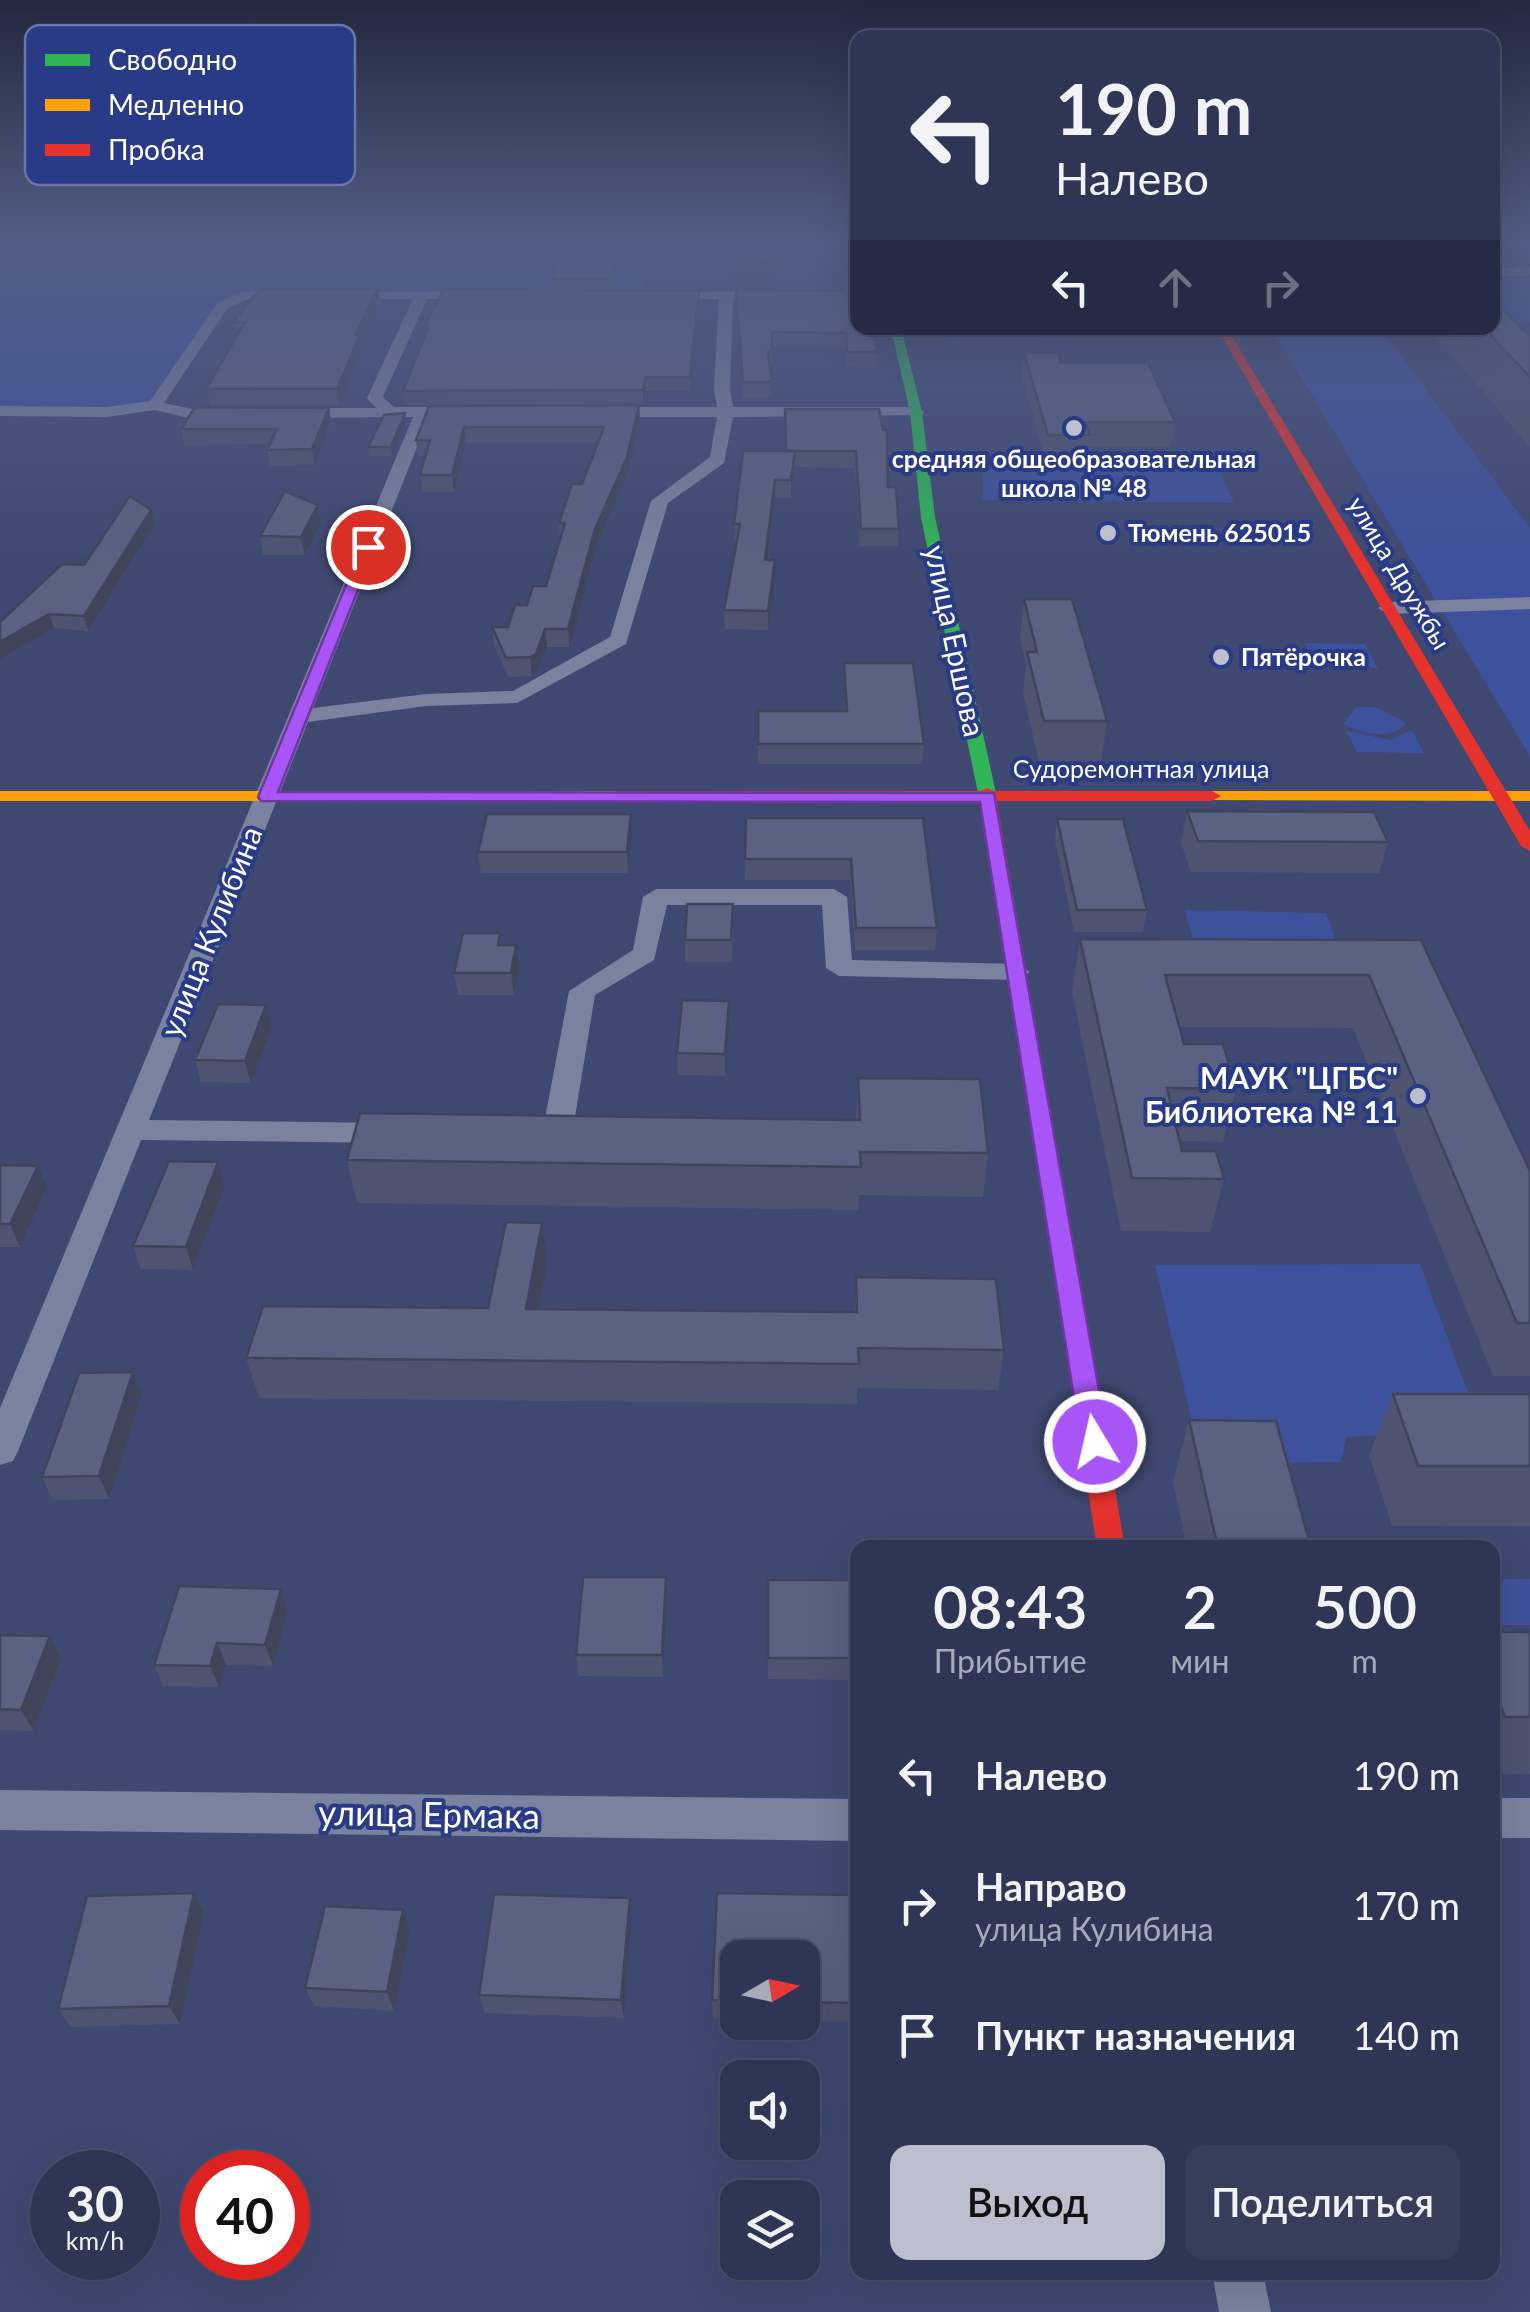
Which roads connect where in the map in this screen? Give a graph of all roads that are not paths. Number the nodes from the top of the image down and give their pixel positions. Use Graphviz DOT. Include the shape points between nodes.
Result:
graph roads {
  1 [pos="193,348"];
  2 [pos="397,348"];
  3 [pos="724,348"];
  4 [pos="901,348"];
  5 [pos="1234,348"];
  6 [pos="155,405"];
  7 [pos="0,411"];
  8 [pos="726,411"];
  9 [pos="390,412"];
  10 [pos="423,412"];
  11 [pos="461,412"];
  12 [pos="574,412"];
  13 [pos="916,412"];
  14 [pos="251,413"];
  15 [pos="271,413"];
  16 [pos="1530,603"];
  17 [pos="1388,608"];
  18 [pos="300,716"];
  19 [pos="0,796"];
  20 [pos="988,796"];
  21 [pos="1502,796"];
  22 [pos="1530,796"];
  23 [pos="267,797"];
  24 [pos="1530,846"];
  25 [pos="1017,972"];
  26 [pos="131,1130"];
  27 [pos="422,1133"];
  28 [pos="499,1134"];
  29 [pos="0,1450"];
  30 [pos="1111,1540"];
  31 [pos="0,1810"];
  32 [pos="1500,1818"];
  33 [pos="1530,1818"];
  34 [pos="850,1820"];
  35 [pos="1239,2280"];
  36 [pos="1245,2312"];
  1 -- 6 [label="street"];
  2 -- 9 [label="street" via="374,398"];
  3 -- 8 [label="street"];
  4 -- 13 [label="street, улица Ершова"];
  5 -- 17 [label="street, улица Дружбы"];
  6 -- 7 [label="street" via="107,412"];
  6 -- 14 [label="street" via="192,414"];
  8 -- 12 [label="street"];
  8 -- 13 [label="street"];
  8 -- 18 [label="street" via="718,459 660,501 619,640 517,698 426,700"];
  9 -- 10 [label="street"];
  9 -- 15 [label="street"];
  10 -- 11 [label="street"];
  10 -- 18 [label="street, улица Кулибина"];
  13 -- 20 [label="street, улица Ершова" via="928,517"];
  16 -- 17 [label="street"];
  17 -- 21 [label="street, улица Дружбы"];
  18 -- 23 [label="street, улица Кулибина"];
  19 -- 23 [label="street, Судоремонтная улица"];
  20 -- 21 [label="street, Судоремонтная улица"];
  20 -- 23 [label="street, Судоремонтная улица"];
  20 -- 25 [label="street, улица Ершова"];
  21 -- 22 [label="street, Судоремонтная улица"];
  21 -- 24 [label="street, улица Дружбы"];
  23 -- 26 [label="street, улица Кулибина"];
  25 -- 28 [label="street" via="839,968 834,897 656,896 645,954 582,991 557,1135"];
  25 -- 30 [label="street, улица Ершова"];
  26 -- 27 [label="street"];
  26 -- 29 [label="street, улица Кулибина"];
  31 -- 34 [label="street, улица Ермака"];
  32 -- 33 [label="street"];
  35 -- 36 [label="street"];
}
